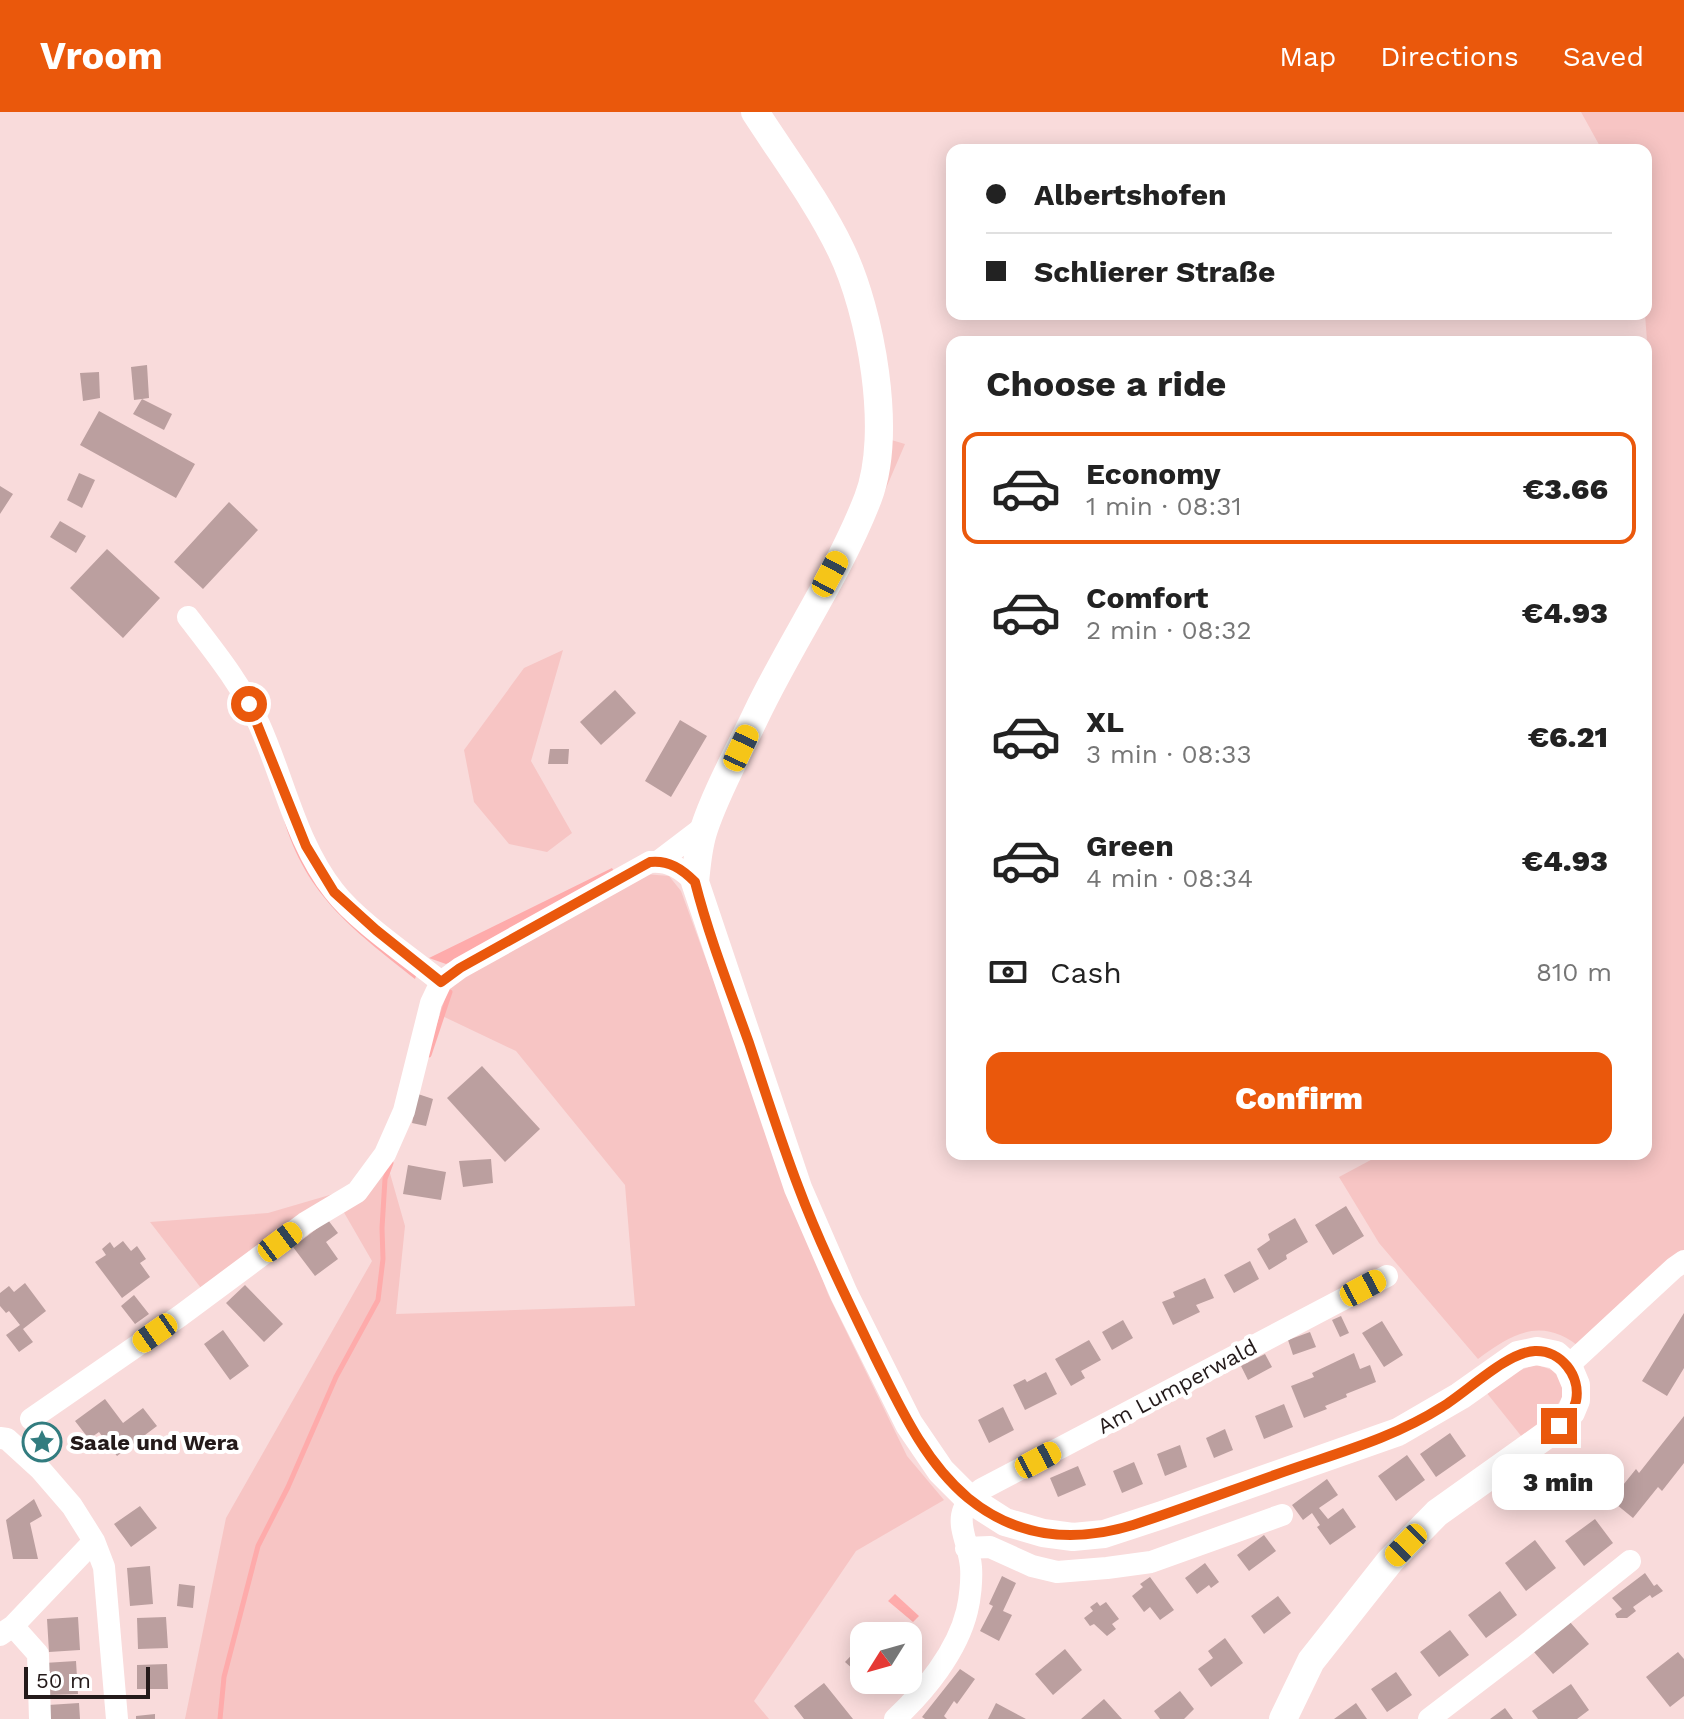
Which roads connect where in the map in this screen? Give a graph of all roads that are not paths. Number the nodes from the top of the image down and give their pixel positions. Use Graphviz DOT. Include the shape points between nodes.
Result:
graph roads {
  1 [pos="755,112"];
  2 [pos="188,617"];
  3 [pos="705,826"];
  4 [pos="659,861"];
  5 [pos="695,882"];
  6 [pos="441,982"];
  7 [pos="1684,1261"];
  8 [pos="1387,1276"];
  9 [pos="1568,1366"];
  10 [pos="31,1419"];
  11 [pos="0,1438"];
  12 [pos="969,1499"];
  13 [pos="1282,1515"];
  14 [pos="94,1541"];
  15 [pos="966,1548"];
  16 [pos="1630,1561"];
  17 [pos="7,1631"];
  18 [pos="1434,1717"];
  19 [pos="40,1719"];
  20 [pos="117,1719"];
  21 [pos="895,1719"];
  22 [pos="1283,1719"];
  1 -- 3 [label="main road" via="842,252 865,321 878,402 876,468 855,528 765,697"];
  2 -- 6 [label="street" via="238,682 306,846 334,892"];
  3 -- 4 [label="street"];
  3 -- 5 [label="main road"];
  4 -- 5 [label="street" via="683,870"];
  4 -- 6 [label="street"];
  5 -- 12 [label="main road" via="798,1188 833,1271 909,1424 941,1471"];
  6 -- 10 [label="street" via="404,1111 385,1154 357,1192 305,1223"];
  7 -- 9 [label="street"];
  8 -- 12 [label="street, Am Lumperwald"];
  9 -- 12 [label="main road" via="1556,1355 1518,1355 1398,1432 1104,1534 1043,1533 1005,1522"];
  9 -- 22 [label="main road" via="1576,1385 1571,1412 1437,1513 1390,1561 1311,1661"];
  11 -- 14 [label="street" via="40,1469"];
  12 -- 15 [label="street" via="960,1523"];
  13 -- 15 [label="street" via="1151,1562 1107,1568 1057,1572 990,1547"];
  14 -- 17 [label="street"];
  14 -- 20 [label="street" via="104,1567"];
  15 -- 21 [label="street" via="971,1568 960,1628 917,1698"];
  16 -- 18 [label="street"];
  17 -- 19 [label="street" via="38,1654"];
}
